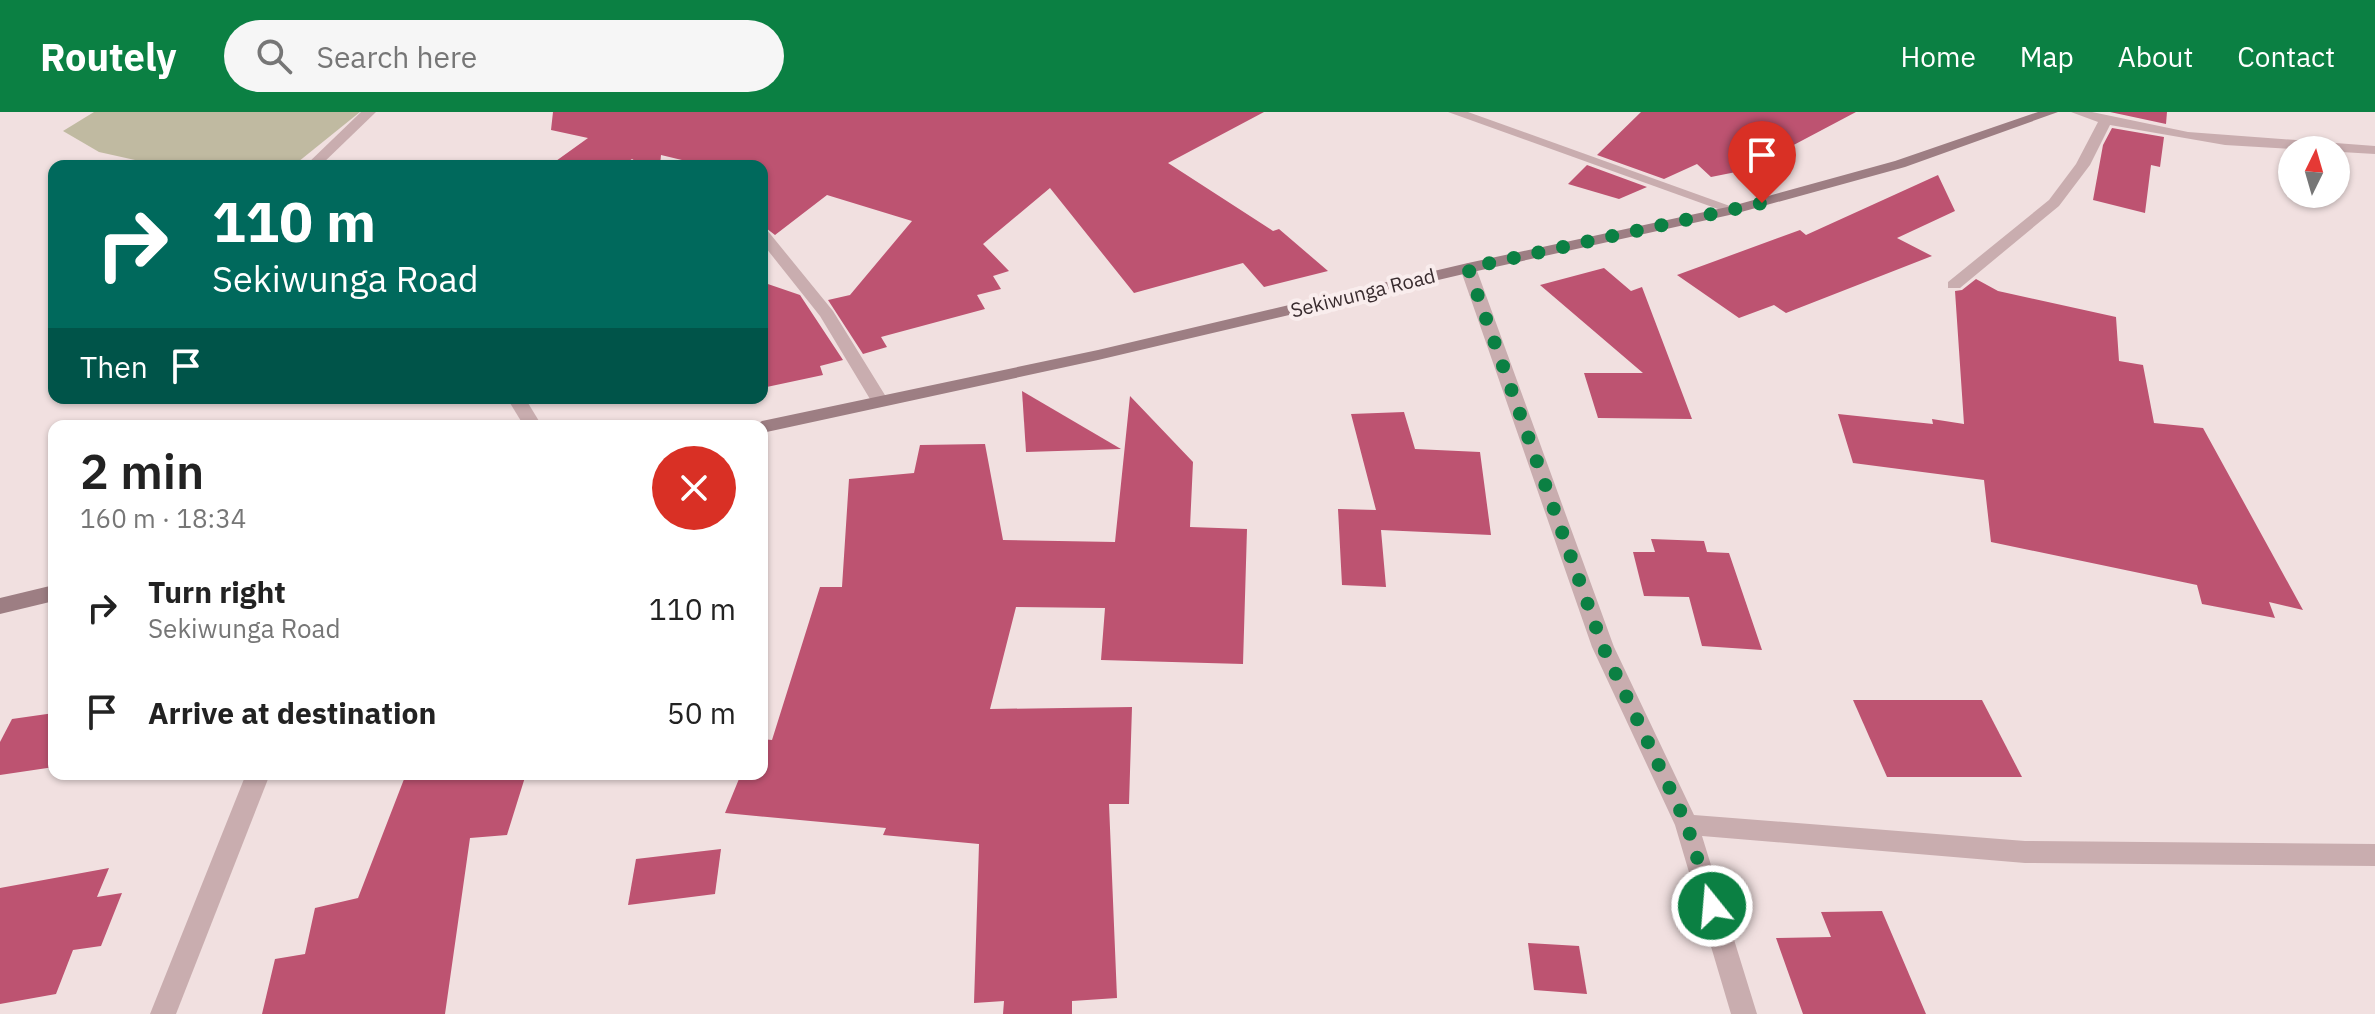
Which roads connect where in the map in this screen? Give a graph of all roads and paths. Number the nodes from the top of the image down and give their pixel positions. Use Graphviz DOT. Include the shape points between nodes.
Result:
graph roads {
  1 [pos="369,112"];
  2 [pos="1455,112"];
  3 [pos="2051,112"];
  4 [pos="2078,112"];
  5 [pos="2105,121"];
  6 [pos="2375,150"];
  7 [pos="318,160"];
  8 [pos="1734,210"];
  9 [pos="768,240"];
  10 [pos="1468,268"];
  11 [pos="1954,285"];
  12 [pos="879,400"];
  13 [pos="768,426"];
  14 [pos="48,594"];
  15 [pos="0,606"];
  16 [pos="256,780"];
  17 [pos="1687,825"];
  18 [pos="2375,855"];
  19 [pos="163,1014"];
  20 [pos="1744,1014"];
  1 -- 7 [label="street"];
  2 -- 8 [label="street"];
  3 -- 8 [label="main road, Sekiwunga Road" via="1900,164"];
  4 -- 5 [label="street"];
  5 -- 6 [label="street" via="2182,135"];
  5 -- 11 [label="street" via="2083,165 2054,203"];
  8 -- 10 [label="main road, Sekiwunga Road"];
  9 -- 12 [label="street" via="827,314"];
  10 -- 12 [label="main road, Sekiwunga Road"];
  10 -- 17 [label="street" via="1603,647"];
  12 -- 13 [label="main road, Sekiwunga Road"];
  14 -- 15 [label="main road"];
  16 -- 19 [label="street"];
  17 -- 18 [label="street" via="2025,852"];
  17 -- 20 [label="street"];
}
